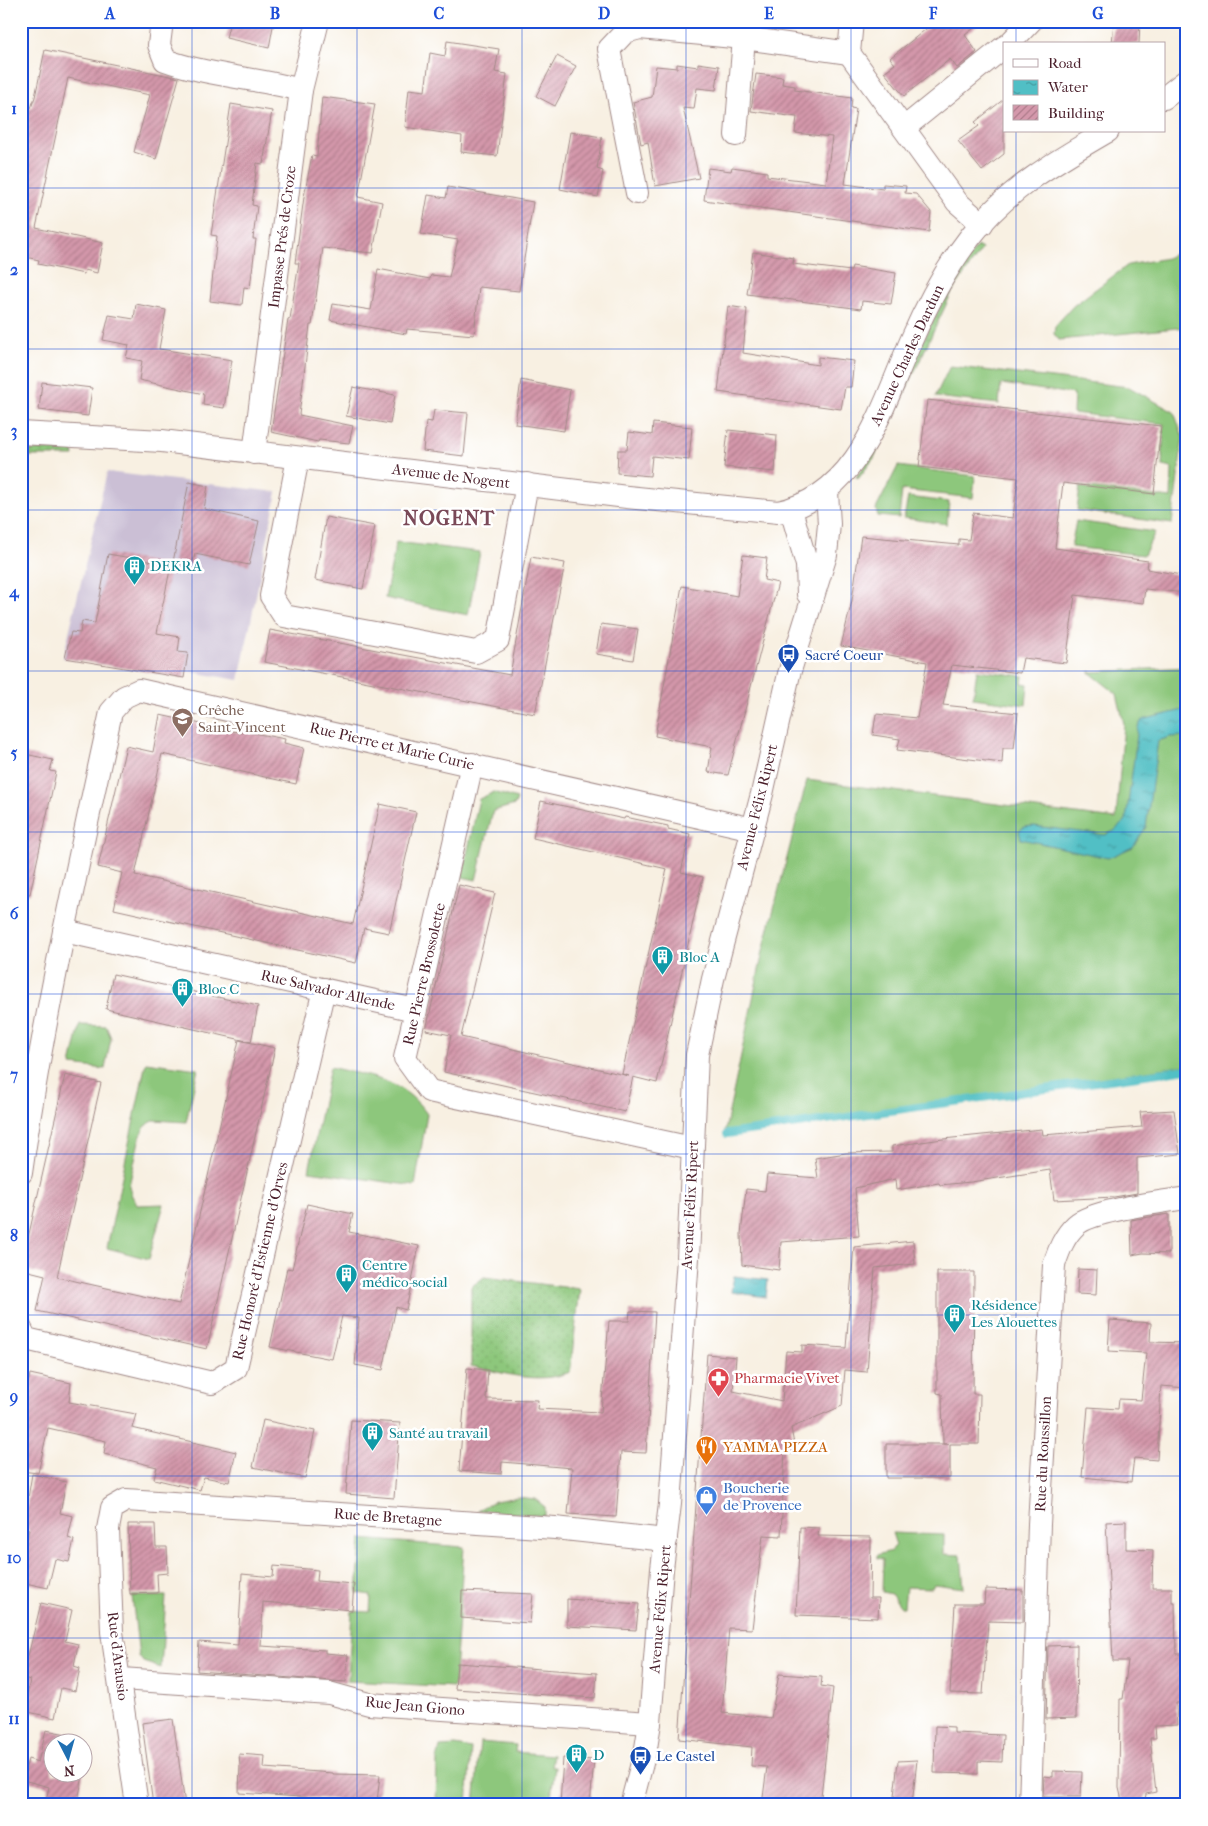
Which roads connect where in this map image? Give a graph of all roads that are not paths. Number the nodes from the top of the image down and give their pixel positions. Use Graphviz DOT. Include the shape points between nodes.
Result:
graph roads {
  1 [pos="162,21"];
  2 [pos="318,21"];
  3 [pos="852,21"];
  4 [pos="1031,21"];
  5 [pos="744,38"];
  6 [pos="1011,42"];
  7 [pos="1003,48"];
  8 [pos="849,53"];
  9 [pos="1187,80"];
  10 [pos="301,90"];
  11 [pos="1166,96"];
  12 [pos="1187,96"];
  13 [pos="1166,101"];
  14 [pos="904,128"];
  15 [pos="1106,132"];
  16 [pos="736,135"];
  17 [pos="637,193"];
  18 [pos="982,224"];
  19 [pos="21,433"];
  20 [pos="71,436"];
  21 [pos="21,442"];
  22 [pos="254,453"];
  23 [pos="298,458"];
  24 [pos="527,484"];
  25 [pos="827,492"];
  26 [pos="791,510"];
  27 [pos="806,615"];
  28 [pos="472,764"];
  29 [pos="753,829"];
  30 [pos="64,931"];
  31 [pos="324,990"];
  32 [pos="416,1010"];
  33 [pos="25,1111"];
  34 [pos="692,1148"];
  35 [pos="21,1173"];
  36 [pos="1187,1198"];
  37 [pos="21,1329"];
  38 [pos="112,1508"];
  39 [pos="666,1540"];
  40 [pos="121,1679"];
  41 [pos="650,1723"];
  42 [pos="137,1805"];
  43 [pos="631,1805"];
  44 [pos="1030,1805"];
  1 -- 10 [label="street" via="159,45 165,60"];
  2 -- 10 [label="street, Impasse Prés de Croze"];
  3 -- 8 [label="street"];
  4 -- 6 [label="street"];
  5 -- 8 [label="street"];
  5 -- 16 [label="street"];
  5 -- 17 [label="street" via="640,28 625,32 609,48"];
  7 -- 14 [label="street"];
  8 -- 14 [label="street"];
  9 -- 11 [label="street"];
  10 -- 22 [label="street, Impasse Prés de Croze"];
  12 -- 13 [label="street"];
  14 -- 18 [label="street" via="957,202"];
  15 -- 18 [label="street, Avenue Charles Dardun" via="1037,173"];
  18 -- 25 [label="street, Avenue Charles Dardun" via="948,269 926,308 862,452"];
  19 -- 20 [label="street, Avenue de Nogent"];
  20 -- 21 [label="street, Avenue de Nogent"];
  20 -- 22 [label="street, Avenue de Nogent" via="162,441"];
  22 -- 23 [label="street, Avenue de Nogent"];
  23 -- 24 [label="street, Avenue de Nogent"];
  23 -- 24 [label="street" via="271,596 284,616 476,652 498,640"];
  24 -- 26 [label="street, Avenue de Nogent" via="706,506 778,512"];
  25 -- 26 [label="street, Avenue de Nogent"];
  25 -- 27 [label="street, Avenue Félix Ripert" via="829,524 826,554"];
  26 -- 27 [label="street, Avenue Félix Ripert" via="807,565"];
  27 -- 29 [label="street, Avenue Félix Ripert"];
  28 -- 29 [label="street, Rue Pierre et Marie Curie"];
  28 -- 30 [label="street, Rue Pierre et Marie Curie" via="139,690 124,697 111,712"];
  28 -- 32 [label="street, Rue Pierre Brossolette"];
  29 -- 34 [label="street, Avenue Félix Ripert" via="713,979 697,1055"];
  30 -- 31 [label="street, Rue Salvador Allende"];
  30 -- 33 [label="street"];
  31 -- 32 [label="street, Rue Salvador Allende"];
  31 -- 37 [label="street, Rue Honoré d'Estienne d'Orves" via="236,1368 212,1383 26,1338"];
  32 -- 34 [label="street, Rue Pierre Brossolette" via="404,1058 429,1091"];
  33 -- 35 [label="street"];
  34 -- 39 [label="street, Avenue Félix Ripert" via="686,1289"];
  36 -- 44 [label="street, Rue du Roussillon" via="1125,1209 1077,1224 1066,1236 1054,1265 1039,1524"];
  38 -- 39 [label="street, Rue de Bretagne" via="126,1500 555,1528"];
  38 -- 40 [label="street, Rue d'Arausio" via="108,1529 112,1632"];
  39 -- 41 [label="street, Avenue Félix Ripert"];
  40 -- 41 [label="street, Rue Jean Giono" via="329,1693 370,1704"];
  40 -- 42 [label="street, Rue d'Arausio"];
  41 -- 43 [label="street, Avenue Félix Ripert"];
}
